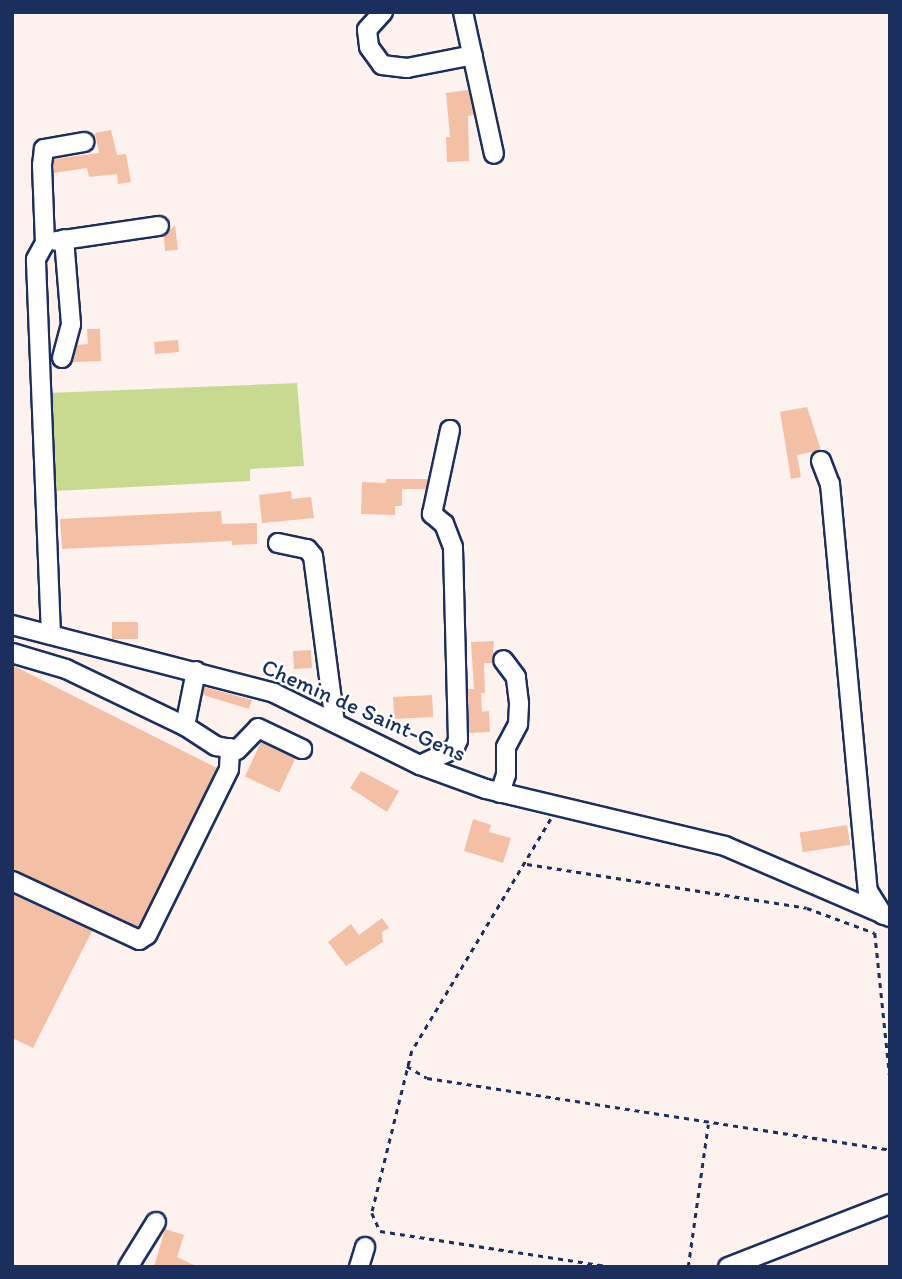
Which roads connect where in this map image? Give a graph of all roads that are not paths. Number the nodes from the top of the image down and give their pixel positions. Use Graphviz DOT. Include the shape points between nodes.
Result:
graph roads {
  1 [pos="383,12"];
  2 [pos="463,12"];
  3 [pos="474,55"];
  4 [pos="84,142"];
  5 [pos="494,154"];
  6 [pos="159,226"];
  7 [pos="64,239"];
  8 [pos="45,243"];
  9 [pos="62,358"];
  10 [pos="450,430"];
  11 [pos="821,461"];
  12 [pos="278,543"];
  13 [pos="12,625"];
  14 [pos="51,635"];
  15 [pos="12,653"];
  16 [pos="503,660"];
  17 [pos="197,671"];
  18 [pos="335,723"];
  19 [pos="185,726"];
  20 [pos="230,748"];
  21 [pos="302,749"];
  22 [pos="420,765"];
  23 [pos="500,793"];
  24 [pos="12,881"];
  25 [pos="886,916"];
  26 [pos="890,1204"];
  27 [pos="156,1222"];
  28 [pos="365,1247"];
  29 [pos="128,1267"];
  30 [pos="359,1267"];
  31 [pos="728,1267"];
  1 -- 3 [label="street" via="367,30 369,47 382,65 407,68"];
  2 -- 3 [label="street"];
  3 -- 5 [label="street"];
  4 -- 8 [label="street" via="44,149"];
  6 -- 7 [label="street"];
  7 -- 8 [label="street"];
  7 -- 9 [label="street" via="71,324"];
  8 -- 14 [label="street" via="36,260"];
  10 -- 22 [label="street" via="432,514 444,524 453,547 458,740 454,749"];
  11 -- 25 [label="street" via="830,484 868,891"];
  12 -- 18 [label="street" via="307,549 313,556"];
  13 -- 14 [label="street, Chemin de Saint-Gens"];
  14 -- 17 [label="street, Chemin de Saint-Gens"];
  15 -- 19 [label="street" via="66,669"];
  16 -- 23 [label="street" via="516,677 519,703 518,724 506,747 506,775"];
  17 -- 18 [label="street, Chemin de Saint-Gens" via="274,693"];
  17 -- 19 [label="street"];
  18 -- 22 [label="street, Chemin de Saint-Gens"];
  19 -- 20 [label="street" via="216,746"];
  20 -- 21 [label="street" via="237,750 258,727"];
  20 -- 24 [label="street" via="229,769 147,935 139,940"];
  22 -- 23 [label="street, Chemin de Saint-Gens"];
  23 -- 25 [label="street, Chemin de Saint-Gens" via="725,846"];
  26 -- 31 [label="street"];
  27 -- 29 [label="street"];
  28 -- 30 [label="street"];
}
